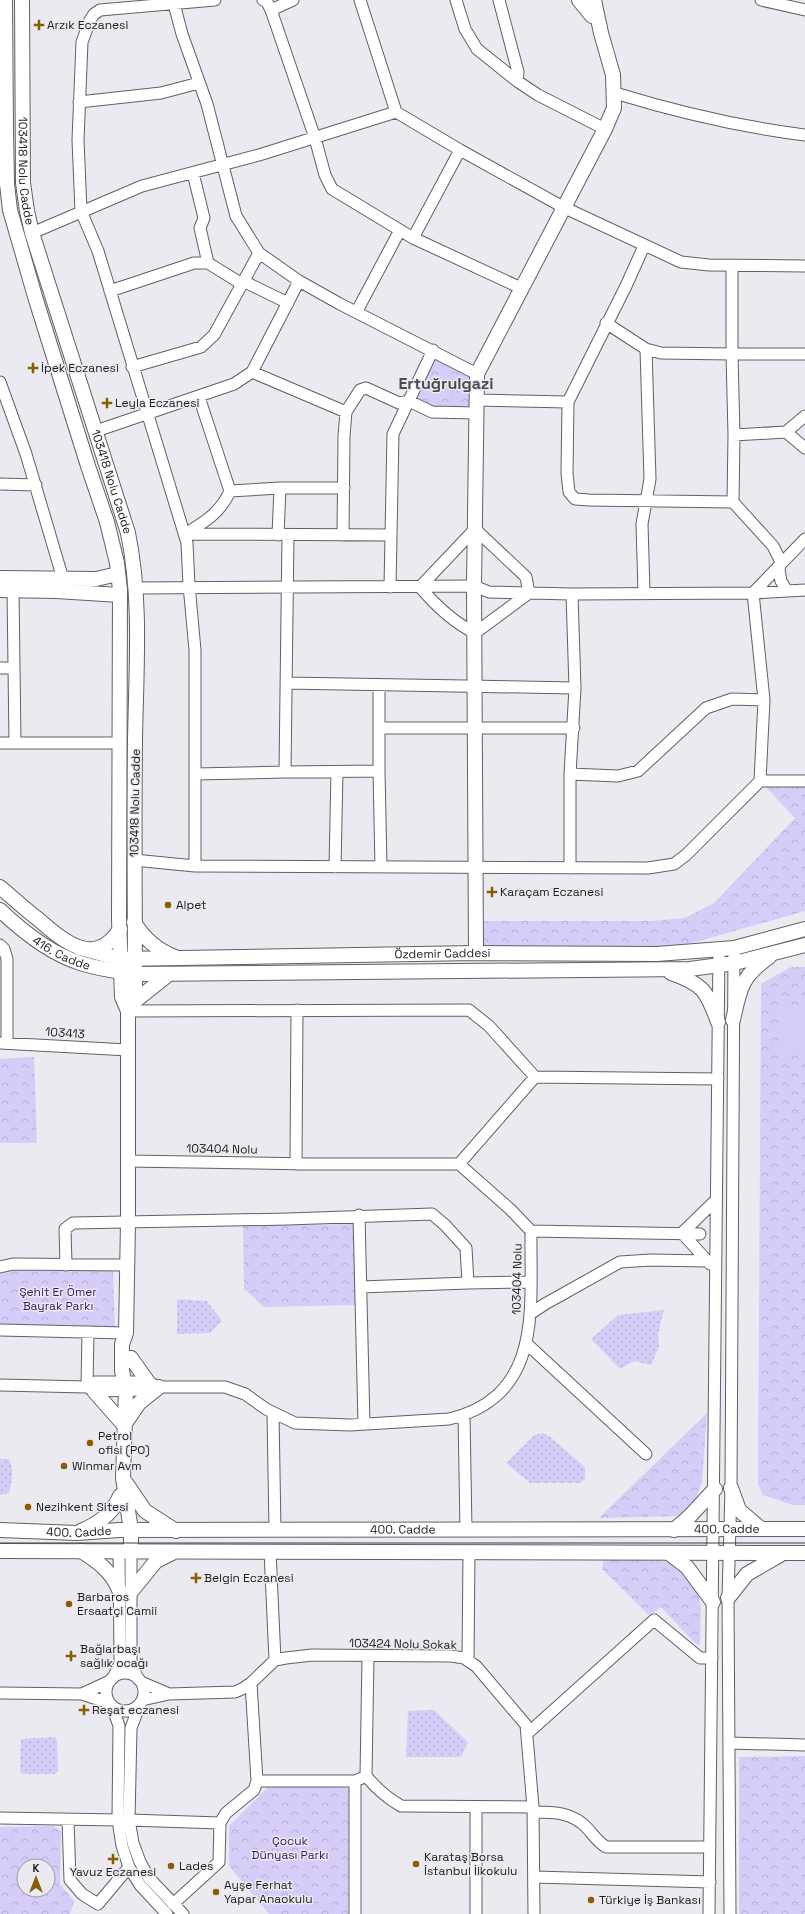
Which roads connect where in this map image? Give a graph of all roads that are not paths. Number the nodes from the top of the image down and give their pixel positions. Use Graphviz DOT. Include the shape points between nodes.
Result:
graph roads {
  1 [pos="5,0"];
  2 [pos="22,0"];
  3 [pos="215,0"];
  4 [pos="263,0"];
  5 [pos="293,0"];
  6 [pos="360,0"];
  7 [pos="456,0"];
  8 [pos="499,0"];
  9 [pos="578,0"];
  10 [pos="587,0"];
  11 [pos="594,0"];
  12 [pos="761,0"];
  13 [pos="173,2"];
  14 [pos="271,10"];
  15 [pos="805,10"];
  16 [pos="592,16"];
  17 [pos="601,33"];
  18 [pos="517,82"];
  19 [pos="199,83"];
  20 [pos="615,93"];
  21 [pos="79,102"];
  22 [pos="396,112"];
  23 [pos="605,129"];
  24 [pos="805,135"];
  25 [pos="315,138"];
  26 [pos="460,150"];
  27 [pos="224,164"];
  28 [pos="193,173"];
  29 [pos="4,198"];
  30 [pos="563,207"];
  31 [pos="81,211"];
  32 [pos="400,230"];
  33 [pos="32,233"];
  34 [pos="413,238"];
  35 [pos="644,246"];
  36 [pos="259,253"];
  37 [pos="208,263"];
  38 [pos="732,266"];
  39 [pos="805,266"];
  40 [pos="299,281"];
  41 [pos="243,282"];
  42 [pos="521,288"];
  43 [pos="110,291"];
  44 [pos="288,304"];
  45 [pos="357,311"];
  46 [pos="606,323"];
  47 [pos="646,349"];
  48 [pos="433,350"];
  49 [pos="732,354"];
  50 [pos="805,354"];
  51 [pos="132,367"];
  52 [pos="252,372"];
  53 [pos="477,374"];
  54 [pos="0,382"];
  55 [pos="198,397"];
  56 [pos="409,401"];
  57 [pos="568,402"];
  58 [pos="476,406"];
  59 [pos="346,412"];
  60 [pos="148,414"];
  61 [pos="805,416"];
  62 [pos="96,431"];
  63 [pos="786,432"];
  64 [pos="734,435"];
  65 [pos="805,448"];
  66 [pos="0,484"];
  67 [pos="36,485"];
  68 [pos="280,488"];
  69 [pos="344,488"];
  70 [pos="230,491"];
  71 [pos="647,501"];
  72 [pos="733,502"];
  73 [pos="475,529"];
  74 [pos="185,534"];
  75 [pos="283,535"];
  76 [pos="343,535"];
  77 [pos="391,535"];
  78 [pos="805,539"];
  79 [pos="781,562"];
  80 [pos="118,574"];
  81 [pos="0,578"];
  82 [pos="63,580"];
  83 [pos="474,586"];
  84 [pos="390,587"];
  85 [pos="420,587"];
  86 [pos="136,588"];
  87 [pos="189,588"];
  88 [pos="288,588"];
  89 [pos="6,590"];
  90 [pos="805,590"];
  91 [pos="787,591"];
  92 [pos="644,592"];
  93 [pos="529,593"];
  94 [pos="753,593"];
  95 [pos="572,594"];
  96 [pos="120,595"];
  97 [pos="475,634"];
  98 [pos="0,668"];
  99 [pos="14,668"];
  100 [pos="286,683"];
  101 [pos="475,685"];
  102 [pos="379,686"];
  103 [pos="575,688"];
  104 [pos="764,700"];
  105 [pos="380,728"];
  106 [pos="475,728"];
  107 [pos="574,728"];
  108 [pos="0,743"];
  109 [pos="15,743"];
  110 [pos="119,743"];
  111 [pos="378,771"];
  112 [pos="285,772"];
  113 [pos="337,772"];
  114 [pos="195,774"];
  115 [pos="570,774"];
  116 [pos="760,781"];
  117 [pos="805,781"];
  118 [pos="134,860"];
  119 [pos="195,866"];
  120 [pos="335,867"];
  121 [pos="381,867"];
  122 [pos="476,868"];
  123 [pos="570,868"];
  124 [pos="0,887"];
  125 [pos="0,910"];
  126 [pos="134,922"];
  127 [pos="120,929"];
  128 [pos="805,929"];
  129 [pos="0,945"];
  130 [pos="805,945"];
  131 [pos="80,948"];
  132 [pos="734,948"];
  133 [pos="720,950"];
  134 [pos="476,953"];
  135 [pos="774,953"];
  136 [pos="191,959"];
  137 [pos="125,963"];
  138 [pos="735,963"];
  139 [pos="720,965"];
  140 [pos="100,968"];
  141 [pos="661,970"];
  142 [pos="135,974"];
  143 [pos="169,974"];
  144 [pos="122,990"];
  145 [pos="131,1006"];
  146 [pos="296,1010"];
  147 [pos="733,1020"];
  148 [pos="718,1022"];
  149 [pos="4,1043"];
  150 [pos="128,1050"];
  151 [pos="535,1077"];
  152 [pos="718,1079"];
  153 [pos="127,1161"];
  154 [pos="296,1164"];
  155 [pos="459,1164"];
  156 [pos="716,1200"];
  157 [pos="359,1216"];
  158 [pos="128,1222"];
  159 [pos="531,1231"];
  160 [pos="682,1233"];
  161 [pos="700,1234"];
  162 [pos="707,1261"];
  163 [pos="66,1265"];
  164 [pos="127,1265"];
  165 [pos="0,1267"];
  166 [pos="716,1271"];
  167 [pos="531,1282"];
  168 [pos="468,1283"];
  169 [pos="361,1287"];
  170 [pos="530,1314"];
  171 [pos="0,1330"];
  172 [pos="88,1332"];
  173 [pos="126,1333"];
  174 [pos="527,1344"];
  175 [pos="131,1358"];
  176 [pos="0,1384"];
  177 [pos="154,1384"];
  178 [pos="126,1385"];
  179 [pos="90,1389"];
  180 [pos="273,1412"];
  181 [pos="464,1415"];
  182 [pos="364,1424"];
  183 [pos="124,1425"];
  184 [pos="646,1454"];
  185 [pos="123,1478"];
  186 [pos="731,1488"];
  187 [pos="715,1489"];
  188 [pos="120,1496"];
  189 [pos="761,1529"];
  190 [pos="805,1529"];
  191 [pos="0,1530"];
  192 [pos="125,1530"];
  193 [pos="275,1530"];
  194 [pos="466,1530"];
  195 [pos="674,1530"];
  196 [pos="713,1530"];
  197 [pos="730,1530"];
  198 [pos="176,1531"];
  199 [pos="77,1533"];
  200 [pos="81,1550"];
  201 [pos="0,1551"];
  202 [pos="175,1551"];
  203 [pos="270,1551"];
  204 [pos="469,1551"];
  205 [pos="125,1552"];
  206 [pos="670,1554"];
  207 [pos="713,1554"];
  208 [pos="729,1554"];
  209 [pos="782,1554"];
  210 [pos="805,1554"];
  211 [pos="125,1593"];
  212 [pos="728,1598"];
  213 [pos="713,1602"];
  214 [pos="368,1656"];
  215 [pos="712,1658"];
  216 [pos="275,1660"];
  217 [pos="468,1661"];
  218 [pos="111,1680"];
  219 [pos="139,1680"];
  220 [pos="251,1683"];
  221 [pos="0,1693"];
  222 [pos="82,1694"];
  223 [pos="169,1694"];
  224 [pos="141,1702"];
  225 [pos="110,1704"];
  226 [pos="528,1733"];
  227 [pos="729,1743"];
  228 [pos="805,1745"];
  229 [pos="366,1776"];
  230 [pos="257,1781"];
  231 [pos="355,1781"];
  232 [pos="476,1807"];
  233 [pos="532,1809"];
  234 [pos="0,1818"];
  235 [pos="68,1820"];
  236 [pos="118,1820"];
  237 [pos="130,1820"];
  238 [pos="220,1823"];
  239 [pos="710,1847"];
  240 [pos="129,1867"];
  241 [pos="535,1877"];
  242 [pos="710,1882"];
  243 [pos="173,1904"];
  244 [pos="165,1913"];
  245 [pos="183,1914"];
  246 [pos="355,1914"];
  247 [pos="476,1914"];
  248 [pos="534,1914"];
  249 [pos="709,1914"];
  250 [pos="730,1914"];
  1 -- 29 [label="main road"];
  2 -- 33 [label="main road, 103418 Nolu Cadde" via="23,183"];
  3 -- 13 [label="street"];
  4 -- 14 [label="street"];
  5 -- 14 [label="street"];
  6 -- 22 [label="street"];
  7 -- 18 [label="street" via="465,29 477,49"];
  8 -- 18 [label="street" via="518,72"];
  9 -- 16 [label="main road"];
  10 -- 16 [label="main road"];
  11 -- 17 [label="main road"];
  12 -- 15 [label="street"];
  13 -- 19 [label="street"];
  13 -- 21 [label="street" via="100,10 94,14 82,42"];
  14 -- 25 [label="street"];
  16 -- 17 [label="main road"];
  17 -- 20 [label="main road" via="613,75"];
  18 -- 23 [label="street"];
  19 -- 21 [label="street" via="161,93"];
  19 -- 27 [label="street"];
  20 -- 23 [label="main road" via="614,108"];
  20 -- 24 [label="street" via="762,130"];
  21 -- 31 [label="street"];
  22 -- 25 [label="street"];
  22 -- 26 [label="street"];
  23 -- 30 [label="main road"];
  25 -- 27 [label="street"];
  25 -- 32 [label="street" via="325,175 332,189"];
  26 -- 30 [label="street"];
  26 -- 34 [label="street"];
  27 -- 28 [label="street"];
  27 -- 36 [label="street" via="236,216"];
  28 -- 31 [label="street" via="142,186"];
  28 -- 37 [label="street" via="204,218 200,228"];
  29 -- 80 [label="main road" via="107,522"];
  30 -- 35 [label="street"];
  30 -- 42 [label="main road"];
  31 -- 33 [label="street"];
  31 -- 43 [label="street" via="98,251"];
  32 -- 34 [label="street"];
  32 -- 45 [label="street"];
  33 -- 62 [label="main road, 103418 Nolu Cadde"];
  34 -- 42 [label="street"];
  35 -- 38 [label="street" via="681,262"];
  35 -- 46 [label="street"];
  36 -- 40 [label="street"];
  36 -- 41 [label="street"];
  37 -- 41 [label="street"];
  37 -- 43 [label="street" via="194,263"];
  38 -- 39 [label="street"];
  38 -- 49 [label="street"];
  40 -- 44 [label="street"];
  40 -- 45 [label="street"];
  41 -- 44 [label="street"];
  41 -- 51 [label="street" via="214,335 201,347"];
  42 -- 53 [label="main road"];
  43 -- 51 [label="street"];
  44 -- 52 [label="street"];
  45 -- 48 [label="street"];
  46 -- 47 [label="street"];
  46 -- 57 [label="street"];
  47 -- 49 [label="street" via="661,353"];
  47 -- 71 [label="street" via="650,479"];
  48 -- 53 [label="street"];
  48 -- 56 [label="street"];
  49 -- 50 [label="street"];
  49 -- 64 [label="street"];
  51 -- 60 [label="street"];
  52 -- 55 [label="street" via="234,384"];
  52 -- 59 [label="street"];
  53 -- 58 [label="main road"];
  54 -- 67 [label="street"];
  55 -- 60 [label="street"];
  55 -- 70 [label="street"];
  56 -- 58 [label="street" via="432,412"];
  56 -- 59 [label="street" via="399,402 366,388 360,390"];
  56 -- 77 [label="street" via="393,434"];
  57 -- 58 [label="street"];
  57 -- 71 [label="street" via="569,492 575,499"];
  58 -- 73 [label="main road"];
  59 -- 69 [label="street"];
  60 -- 62 [label="street"];
  60 -- 74 [label="street"];
  61 -- 63 [label="street"];
  62 -- 86 [label="main road, 103418 Nolu Cadde" via="128,533"];
  63 -- 64 [label="street"];
  63 -- 65 [label="street"];
  64 -- 72 [label="street"];
  66 -- 67 [label="street"];
  67 -- 82 [label="street"];
  68 -- 69 [label="street"];
  68 -- 70 [label="street"];
  68 -- 75 [label="street"];
  69 -- 76 [label="street"];
  70 -- 74 [label="street" via="225,503 214,515"];
  71 -- 72 [label="street"];
  71 -- 92 [label="street" via="642,524"];
  72 -- 79 [label="street" via="773,546"];
  73 -- 83 [label="main road"];
  73 -- 85 [label="street"];
  73 -- 93 [label="street" via="526,577"];
  74 -- 75 [label="street"];
  74 -- 87 [label="street"];
  75 -- 76 [label="street"];
  75 -- 88 [label="street"];
  76 -- 77 [label="street"];
  77 -- 84 [label="street"];
  78 -- 79 [label="street"];
  79 -- 91 [label="street" via="779,576"];
  79 -- 94 [label="street"];
  80 -- 82 [label="main road" via="96,579"];
  80 -- 96 [label="main road"];
  81 -- 82 [label="main road"];
  83 -- 85 [label="street"];
  83 -- 93 [label="street" via="489,592"];
  83 -- 97 [label="main road"];
  84 -- 85 [label="street"];
  84 -- 88 [label="street"];
  85 -- 97 [label="street" via="447,615"];
  86 -- 87 [label="street"];
  86 -- 118 [label="main road, 103418 Nolu Cadde"];
  87 -- 88 [label="street"];
  87 -- 114 [label="street" via="195,650"];
  88 -- 100 [label="street"];
  89 -- 96 [label="main road"];
  89 -- 99 [label="street"];
  90 -- 91 [label="street"];
  91 -- 94 [label="street"];
  92 -- 94 [label="street"];
  92 -- 95 [label="street"];
  93 -- 95 [label="street"];
  93 -- 97 [label="street"];
  94 -- 104 [label="street"];
  95 -- 103 [label="street"];
  96 -- 110 [label="main road"];
  97 -- 101 [label="main road"];
  98 -- 99 [label="street"];
  99 -- 109 [label="street"];
  100 -- 102 [label="street"];
  100 -- 112 [label="street"];
  101 -- 102 [label="street"];
  101 -- 103 [label="street"];
  101 -- 106 [label="main road"];
  102 -- 105 [label="street"];
  103 -- 107 [label="street"];
  104 -- 115 [label="street" via="732,699 706,708 638,771 618,776"];
  104 -- 116 [label="street"];
  105 -- 106 [label="street"];
  105 -- 111 [label="street"];
  106 -- 107 [label="street"];
  106 -- 122 [label="main road"];
  107 -- 115 [label="street"];
  108 -- 109 [label="street"];
  109 -- 110 [label="street"];
  110 -- 127 [label="main road"];
  111 -- 113 [label="street"];
  111 -- 121 [label="street"];
  112 -- 113 [label="street"];
  112 -- 114 [label="street"];
  113 -- 120 [label="street"];
  114 -- 119 [label="street"];
  115 -- 123 [label="street"];
  116 -- 117 [label="street"];
  116 -- 123 [label="street" via="674,864 648,868"];
  118 -- 119 [label="street"];
  118 -- 126 [label="main road, 103418 Nolu Cadde"];
  119 -- 120 [label="street"];
  120 -- 121 [label="street"];
  121 -- 122 [label="street"];
  122 -- 123 [label="street"];
  122 -- 134 [label="main road"];
  124 -- 131 [label="main road, Özdemir Caddesi" via="59,937"];
  125 -- 140 [label="main road, 416. Cadde" via="51,950 79,963"];
  126 -- 136 [label="main road" via="147,940 159,950 174,957"];
  126 -- 137 [label="main road, 103418 Nolu Cadde"];
  127 -- 131 [label="main road" via="112,939 101,946 91,949"];
  127 -- 137 [label="main road"];
  128 -- 132 [label="main road, Özdemir Caddesi"];
  129 -- 149 [label="street" via="4,948 7,959"];
  130 -- 135 [label="main road, Özdemir Caddesi"];
  131 -- 137 [label="main road, Özdemir Caddesi"];
  132 -- 133 [label="main road, Özdemir Caddesi"];
  132 -- 138 [label="street"];
  133 -- 134 [label="main road, Özdemir Caddesi" via="657,954"];
  133 -- 139 [label="street"];
  134 -- 136 [label="main road, Özdemir Caddesi"];
  135 -- 138 [label="main road, Özdemir Caddesi"];
  135 -- 147 [label="main road" via="750,972 739,989"];
  136 -- 137 [label="main road, Özdemir Caddesi"];
  137 -- 140 [label="main road, 416. Cadde"];
  137 -- 142 [label="main road, 103418 Nolu Cadde"];
  137 -- 144 [label="main road"];
  138 -- 139 [label="main road, Özdemir Caddesi"];
  138 -- 147 [label="street"];
  139 -- 141 [label="main road, Özdemir Caddesi"];
  139 -- 148 [label="street"];
  140 -- 144 [label="main road"];
  141 -- 143 [label="main road, Özdemir Caddesi"];
  141 -- 148 [label="main road" via="687,978 702,988 710,999"];
  142 -- 143 [label="main road, Özdemir Caddesi"];
  142 -- 145 [label="main road, 103418 Nolu Cadde"];
  143 -- 145 [label="main road"];
  144 -- 145 [label="main road" via="122,997"];
  145 -- 146 [label="street"];
  145 -- 150 [label="main road, 103418 Nolu Cadde"];
  146 -- 151 [label="street" via="469,1010 488,1026"];
  146 -- 154 [label="street"];
  147 -- 186 [label="street"];
  148 -- 152 [label="street"];
  149 -- 150 [label="street, 103413"];
  150 -- 153 [label="main road, 103418 Nolu Cadde"];
  151 -- 152 [label="street"];
  151 -- 155 [label="street"];
  152 -- 156 [label="street"];
  153 -- 154 [label="street, 103404 Nolu"];
  153 -- 158 [label="main road, 103418 Nolu Cadde"];
  154 -- 155 [label="street, 103404 Nolu"];
  155 -- 159 [label="street, 103404 Nolu"];
  156 -- 160 [label="street"];
  156 -- 166 [label="street"];
  157 -- 158 [label="street"];
  157 -- 168 [label="street" via="432,1214 466,1248"];
  157 -- 169 [label="street"];
  158 -- 163 [label="street" via="73,1223 65,1229"];
  158 -- 164 [label="main road, 103418 Nolu Cadde"];
  159 -- 160 [label="street"];
  159 -- 167 [label="street, 103404 Nolu"];
  160 -- 161 [label="street"];
  160 -- 162 [label="street"];
  162 -- 166 [label="street"];
  162 -- 170 [label="street" via="620,1262"];
  163 -- 164 [label="street"];
  163 -- 165 [label="street" via="13,1264"];
  164 -- 173 [label="main road, 103418 Nolu Cadde"];
  166 -- 187 [label="street"];
  167 -- 168 [label="street"];
  167 -- 170 [label="street, 103404 Nolu"];
  168 -- 169 [label="street"];
  169 -- 182 [label="street"];
  170 -- 174 [label="street, 103404 Nolu"];
  171 -- 172 [label="street"];
  172 -- 173 [label="street"];
  172 -- 179 [label="street"];
  173 -- 175 [label="main road"];
  173 -- 178 [label="main road" via="122,1344 122,1371"];
  174 -- 181 [label="street, 103404 Nolu" via="518,1367 504,1388 486,1404"];
  174 -- 184 [label="street"];
  175 -- 177 [label="main road"];
  175 -- 178 [label="main road" via="132,1371"];
  176 -- 179 [label="street, 103404 Nolu"];
  177 -- 178 [label="street, 103404 Nolu" via="146,1390"];
  177 -- 180 [label="street, 103404 Nolu" via="225,1387 245,1394"];
  177 -- 183 [label="main road"];
  178 -- 179 [label="street, 103404 Nolu"];
  178 -- 183 [label="main road"];
  179 -- 183 [label="main road"];
  180 -- 182 [label="street, 103404 Nolu" via="295,1423"];
  180 -- 193 [label="street"];
  181 -- 182 [label="street, 103404 Nolu" via="449,1419"];
  181 -- 194 [label="street"];
  183 -- 185 [label="main road"];
  185 -- 188 [label="main road"];
  185 -- 192 [label="main road"];
  185 -- 198 [label="main road" via="145,1512"];
  186 -- 189 [label="main road" via="739,1510"];
  186 -- 197 [label="street"];
  187 -- 195 [label="main road"];
  187 -- 196 [label="street"];
  188 -- 192 [label="main road"];
  188 -- 199 [label="main road" via="115,1507 104,1518"];
  189 -- 190 [label="main road, 400. Cadde"];
  189 -- 197 [label="main road, 400. Cadde"];
  191 -- 199 [label="main road, 400. Cadde"];
  192 -- 198 [label="main road, 400. Cadde"];
  192 -- 199 [label="main road, 400. Cadde"];
  192 -- 205 [label="main road"];
  193 -- 194 [label="main road, 400. Cadde"];
  193 -- 198 [label="main road, 400. Cadde"];
  194 -- 195 [label="main road, 400. Cadde"];
  195 -- 196 [label="main road, 400. Cadde"];
  196 -- 197 [label="main road, 400. Cadde"];
  196 -- 207 [label="street"];
  197 -- 208 [label="street"];
  200 -- 201 [label="main road, 400. Cadde"];
  200 -- 205 [label="main road, 400. Cadde"];
  200 -- 211 [label="main road" via="107,1569"];
  202 -- 203 [label="main road, 400. Cadde"];
  202 -- 205 [label="main road, 400. Cadde"];
  202 -- 211 [label="main road" via="156,1561"];
  203 -- 204 [label="main road, 400. Cadde"];
  203 -- 216 [label="street"];
  204 -- 206 [label="main road, 400. Cadde"];
  204 -- 217 [label="street"];
  205 -- 211 [label="street"];
  206 -- 207 [label="main road, 400. Cadde"];
  206 -- 213 [label="main road" via="687,1567"];
  207 -- 208 [label="main road, 400. Cadde"];
  207 -- 213 [label="street"];
  208 -- 209 [label="main road, 400. Cadde"];
  208 -- 212 [label="street"];
  209 -- 210 [label="main road, 400. Cadde"];
  209 -- 212 [label="main road" via="747,1574"];
  211 -- 218 [label="street" via="120,1663"];
  211 -- 219 [label="street" via="131,1663"];
  212 -- 227 [label="street"];
  213 -- 215 [label="street"];
  214 -- 216 [label="street, 103424 Nolu Sokak" via="312,1655"];
  214 -- 217 [label="street, 103424 Nolu Sokak" via="451,1656"];
  214 -- 229 [label="street"];
  215 -- 226 [label="street" via="700,1658 654,1620"];
  215 -- 239 [label="street"];
  216 -- 220 [label="street"];
  217 -- 226 [label="street, 103424 Nolu Sokak" via="476,1666 526,1725"];
  218 -- 219 [label="street" via="125,1674"];
  218 -- 222 [label="street"];
  218 -- 225 [label="street" via="106,1694"];
  219 -- 223 [label="street"];
  219 -- 224 [label="street" via="144,1691"];
  220 -- 223 [label="street" via="235,1692"];
  220 -- 230 [label="street"];
  221 -- 222 [label="street"];
  222 -- 225 [label="street"];
  223 -- 224 [label="street"];
  224 -- 225 [label="street" via="129,1711 120,1711"];
  224 -- 237 [label="street" via="131,1728"];
  225 -- 236 [label="street" via="119,1726"];
  226 -- 233 [label="street, 103424 Nolu Sokak"];
  227 -- 228 [label="street"];
  227 -- 250 [label="street"];
  229 -- 231 [label="street"];
  229 -- 232 [label="street" via="389,1799 401,1806"];
  230 -- 231 [label="street"];
  230 -- 238 [label="street" via="254,1790 226,1813"];
  231 -- 246 [label="street"];
  232 -- 233 [label="street"];
  232 -- 247 [label="street"];
  233 -- 239 [label="street" via="576,1818 606,1847"];
  233 -- 241 [label="street, 103424 Nolu Sokak"];
  234 -- 235 [label="street"];
  235 -- 236 [label="street"];
  235 -- 240 [label="street" via="70,1880 82,1894 98,1904"];
  236 -- 240 [label="street" via="122,1846"];
  237 -- 238 [label="street"];
  237 -- 243 [label="street" via="133,1843 140,1862 149,1878"];
  238 -- 243 [label="street" via="219,1862"];
  239 -- 242 [label="street"];
  240 -- 244 [label="street" via="140,1885"];
  241 -- 242 [label="street"];
  241 -- 248 [label="street, 103424 Nolu Sokak"];
  242 -- 249 [label="street"];
  243 -- 245 [label="street"];
}
